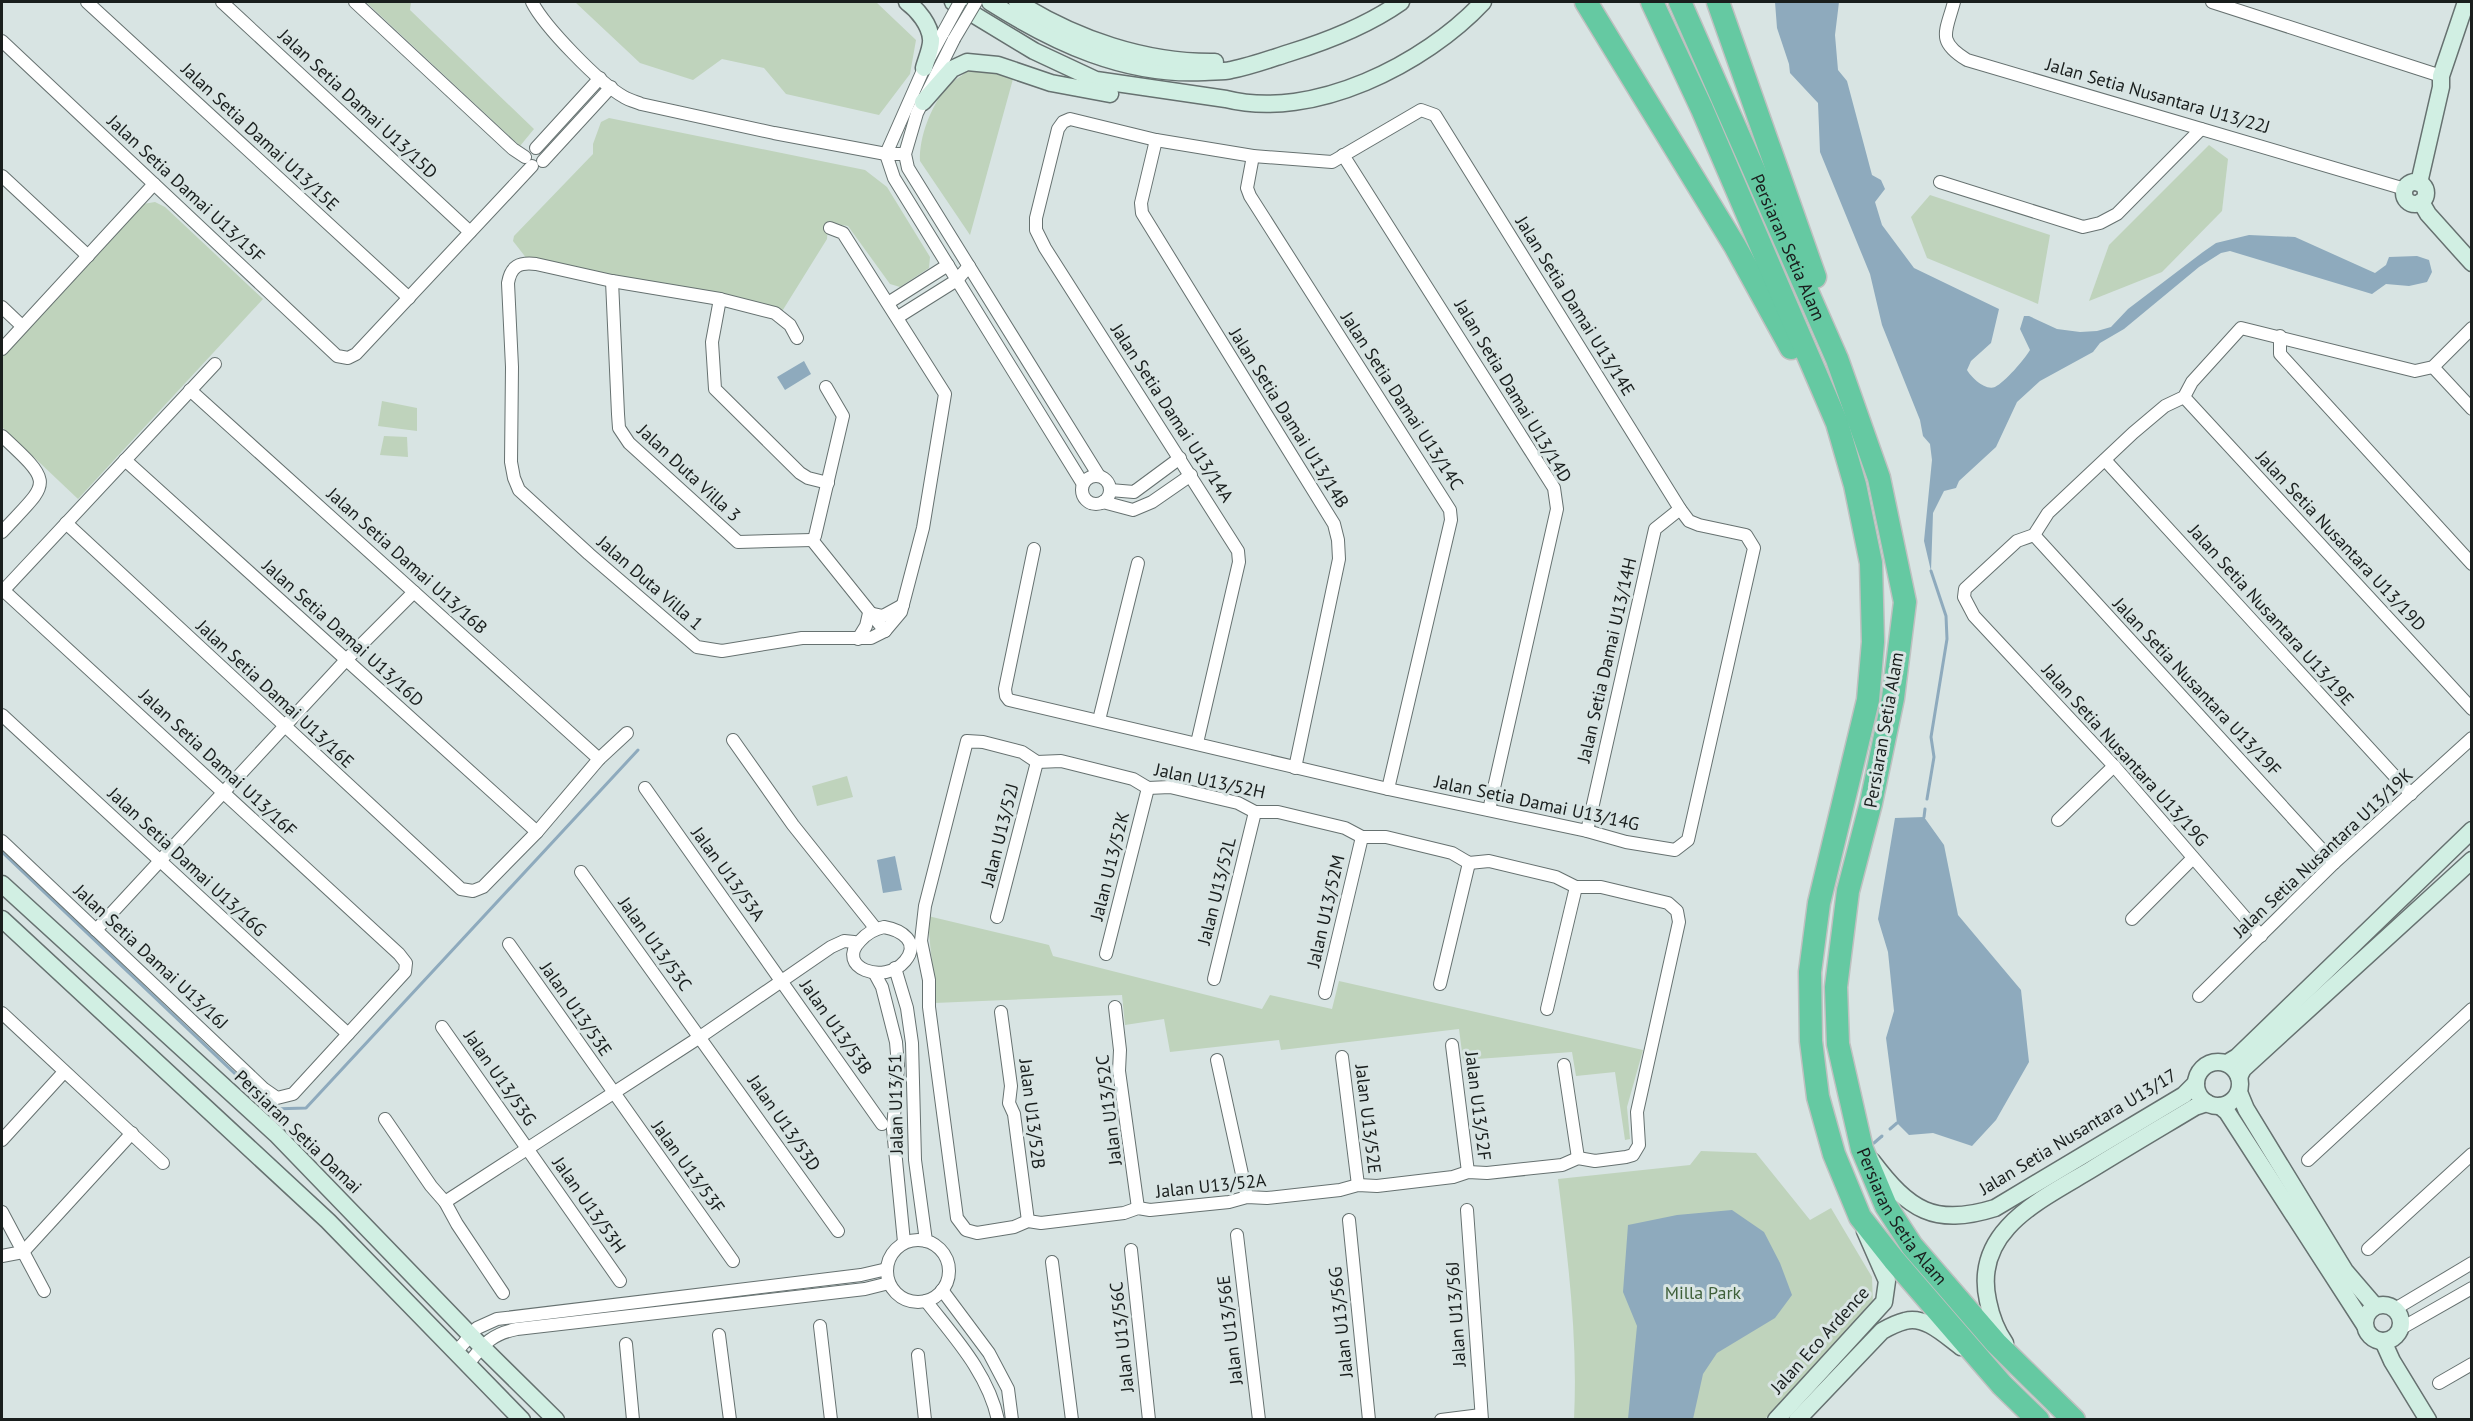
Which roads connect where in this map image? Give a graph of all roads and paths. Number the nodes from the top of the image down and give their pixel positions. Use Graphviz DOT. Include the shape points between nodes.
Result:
graph roads {
  1 [pos="87,2"];
  2 [pos="222,2"];
  3 [pos="355,2"];
  4 [pos="532,2"];
  5 [pos="907,2"];
  6 [pos="953,2"];
  7 [pos="960,2"];
  8 [pos="976,2"];
  9 [pos="990,2"];
  10 [pos="1017,2"];
  11 [pos="1401,2"];
  12 [pos="1483,2"];
  13 [pos="1586,2"];
  14 [pos="1652,2"];
  15 [pos="1680,2"];
  16 [pos="1718,2"];
  17 [pos="1954,2"];
  18 [pos="2212,2"];
  19 [pos="2466,2"];
  20 [pos="949,36"];
  21 [pos="2,41"];
  22 [pos="1258,62"];
  23 [pos="585,63"];
  24 [pos="924,68"];
  25 [pos="2442,76"];
  26 [pos="600,78"];
  27 [pos="611,87"];
  28 [pos="585,95"];
  29 [pos="623,97"];
  30 [pos="923,102"];
  31 [pos="597,103"];
  32 [pos="1245,104"];
  33 [pos="2201,129"];
  34 [pos="1156,140"];
  35 [pos="886,154"];
  36 [pos="905,154"];
  37 [pos="1253,156"];
  38 [pos="1343,156"];
  39 [pos="533,161"];
  40 [pos="2,176"];
  41 [pos="1940,182"];
  42 [pos="154,184"];
  43 [pos="2412,186"];
  44 [pos="830,228"];
  45 [pos="470,232"];
  46 [pos="88,256"];
  47 [pos="2472,263"];
  48 [pos="948,265"];
  49 [pos="969,266"];
  50 [pos="957,280"];
  51 [pos="612,281"];
  52 [pos="409,298"];
  53 [pos="720,299"];
  54 [pos="888,303"];
  55 [pos="2,307"];
  56 [pos="898,317"];
  57 [pos="22,326"];
  58 [pos="2472,328"];
  59 [pos="2280,336"];
  60 [pos="798,338"];
  61 [pos="2,349"];
  62 [pos="1837,360"];
  63 [pos="215,364"];
  64 [pos="2433,367"];
  65 [pos="826,387"];
  66 [pos="190,390"];
  67 [pos="2184,397"];
  68 [pos="2472,409"];
  69 [pos="2,436"];
  70 [pos="1075,436"];
  71 [pos="1059,445"];
  72 [pos="1180,458"];
  73 [pos="125,460"];
  74 [pos="2105,460"];
  75 [pos="1191,475"];
  76 [pos="1099,476"];
  77 [pos="828,483"];
  78 [pos="1083,484"];
  79 [pos="1855,485"];
  80 [pos="1110,490"];
  81 [pos="1104,502"];
  82 [pos="1680,509"];
  83 [pos="66,523"];
  84 [pos="2,532"];
  85 [pos="2034,535"];
  86 [pos="812,540"];
  87 [pos="1034,549"];
  88 [pos="1138,563"];
  89 [pos="2472,564"];
  90 [pos="2,591"];
  91 [pos="414,592"];
  92 [pos="903,605"];
  93 [pos="869,613"];
  94 [pos="885,631"];
  95 [pos="858,639"];
  96 [pos="346,660"];
  97 [pos="2472,709"];
  98 [pos="2,715"];
  99 [pos="1099,720"];
  100 [pos="284,728"];
  101 [pos="627,733"];
  102 [pos="2472,738"];
  103 [pos="733,740"];
  104 [pos="1197,743"];
  105 [pos="599,759"];
  106 [pos="1037,762"];
  107 [pos="2114,766"];
  108 [pos="1295,768"];
  109 [pos="645,788"];
  110 [pos="1148,788"];
  111 [pos="1388,789"];
  112 [pos="224,793"];
  113 [pos="2411,794"];
  114 [pos="1489,810"];
  115 [pos="1255,812"];
  116 [pos="2058,820"];
  117 [pos="2472,830"];
  118 [pos="1587,831"];
  119 [pos="537,832"];
  120 [pos="1362,837"];
  121 [pos="2,841"];
  122 [pos="2193,858"];
  123 [pos="2472,860"];
  124 [pos="159,861"];
  125 [pos="2334,862"];
  126 [pos="1469,863"];
  127 [pos="580,872"];
  128 [pos="2,884"];
  129 [pos="1576,887"];
  130 [pos="997,917"];
  131 [pos="2,919"];
  132 [pos="2132,919"];
  133 [pos="876,929"];
  134 [pos="96,930"];
  135 [pos="2261,936"];
  136 [pos="915,941"];
  137 [pos="509,944"];
  138 [pos="855,946"];
  139 [pos="1106,954"];
  140 [pos="895,968"];
  141 [pos="875,974"];
  142 [pos="1214,979"];
  143 [pos="782,980"];
  144 [pos="1440,984"];
  145 [pos="1325,993"];
  146 [pos="2199,996"];
  147 [pos="1115,1007"];
  148 [pos="1547,1009"];
  149 [pos="2472,1009"];
  150 [pos="1001,1012"];
  151 [pos="2,1013"];
  152 [pos="442,1027"];
  153 [pos="348,1034"];
  154 [pos="700,1036"];
  155 [pos="1652,1038"];
  156 [pos="1452,1045"];
  157 [pos="1341,1057"];
  158 [pos="1217,1060"];
  159 [pos="2227,1063"];
  160 [pos="1564,1065"];
  161 [pos="64,1072"];
  162 [pos="2196,1083"];
  163 [pos="2239,1085"];
  164 [pos="613,1094"];
  165 [pos="2213,1105"];
  166 [pos="384,1119"];
  167 [pos="882,1124"];
  168 [pos="132,1133"];
  169 [pos="2,1140"];
  170 [pos="529,1149"];
  171 [pos="1862,1149"];
  172 [pos="2472,1154"];
  173 [pos="1578,1158"];
  174 [pos="2308,1160"];
  175 [pos="164,1162"];
  176 [pos="1468,1172"];
  177 [pos="1358,1185"];
  178 [pos="1248,1197"];
  179 [pos="445,1202"];
  180 [pos="1138,1208"];
  181 [pos="1467,1210"];
  182 [pos="2,1212"];
  183 [pos="1860,1217"];
  184 [pos="1349,1220"];
  185 [pos="1028,1221"];
  186 [pos="838,1231"];
  187 [pos="1237,1235"];
  188 [pos="926,1241"];
  189 [pos="904,1242"];
  190 [pos="2368,1249"];
  191 [pos="1131,1250"];
  192 [pos="23,1252"];
  193 [pos="2,1256"];
  194 [pos="733,1261"];
  195 [pos="1052,1262"];
  196 [pos="2470,1267"];
  197 [pos="886,1269"];
  198 [pos="620,1281"];
  199 [pos="889,1283"];
  200 [pos="2472,1288"];
  201 [pos="942,1290"];
  202 [pos="44,1291"];
  203 [pos="503,1293"];
  204 [pos="926,1301"];
  205 [pos="2375,1306"];
  206 [pos="2395,1309"];
  207 [pos="2364,1324"];
  208 [pos="819,1326"];
  209 [pos="2400,1329"];
  210 [pos="719,1335"];
  211 [pos="476,1340"];
  212 [pos="2383,1341"];
  213 [pos="626,1344"];
  214 [pos="918,1355"];
  215 [pos="462,1358"];
  216 [pos="2472,1364"];
  217 [pos="2021,1368"];
  218 [pos="2439,1383"];
  219 [pos="2002,1385"];
  220 [pos="1481,1417"];
  221 [pos="522,1419"];
  222 [pos="556,1419"];
  223 [pos="633,1419"];
  224 [pos="730,1419"];
  225 [pos="831,1419"];
  226 [pos="925,1419"];
  227 [pos="998,1419"];
  228 [pos="1012,1419"];
  229 [pos="1072,1419"];
  230 [pos="1149,1419"];
  231 [pos="1259,1419"];
  232 [pos="1370,1419"];
  233 [pos="1441,1419"];
  234 [pos="1776,1419"];
  235 [pos="1797,1419"];
  236 [pos="2038,1419"];
  237 [pos="2074,1419"];
  238 [pos="2428,1419"];
  1 -- 52 [label="street, Jalan Setia Damai U13/15E"];
  2 -- 45 [label="street, Jalan Setia Damai U13/15D"];
  3 -- 39 [label="street" via="513,148"];
  4 -- 23 [label="street" via="549,29"];
  5 -- 24 [label="street" via="927,25 932,40"];
  6 -- 32 [label="street" via="1034,51 1096,81"];
  7 -- 20 [label="street, bridge"];
  8 -- 20 [label="street, bridge"];
  9 -- 22 [label="street" via="1057,41 1141,69 1186,73 1230,70"];
  10 -- 22 [label="street" via="1085,38 1124,50 1203,62"];
  11 -- 22 [label="street" via="1353,30"];
  12 -- 32 [label="street" via="1430,48 1372,81 1297,102"];
  13 -- 79 [label="highway" via="1781,327"];
  14 -- 79 [label="highway, Persiaran Setia Alam" via="1805,344 1837,423"];
  15 -- 62 [label="highway, Persiaran Setia Alam"];
  16 -- 62 [label="highway" via="1825,305"];
  17 -- 33 [label="street, Jalan Setia Nusantara U13/22J" via="1945,35 1950,50 1967,60"];
  18 -- 25 [label="street"];
  19 -- 25 [label="street"];
  20 -- 24 [label="street"];
  20 -- 30 [label="street"];
  21 -- 42 [label="street, Jalan Setia Damai U13/15F"];
  23 -- 26 [label="street"];
  23 -- 28 [label="street"];
  24 -- 35 [label="street"];
  25 -- 43 [label="street"];
  26 -- 27 [label="street"];
  26 -- 28 [label="street"];
  27 -- 29 [label="street"];
  27 -- 31 [label="street"];
  28 -- 39 [label="street" via="536,148 530,149"];
  29 -- 31 [label="street"];
  29 -- 35 [label="street" via="687,115"];
  30 -- 32 [label="street" via="952,69 967,62 998,65 1051,83 1138,99 1198,107"];
  30 -- 36 [label="street"];
  31 -- 39 [label="street"];
  33 -- 41 [label="street" via="2116,214 2083,227"];
  33 -- 43 [label="street, Jalan Setia Nusantara U13/22J"];
  34 -- 37 [label="street"];
  34 -- 72 [label="street, Jalan Setia Damai U13/14A" via="1070,119 1063,122 1058,129 1036,230"];
  34 -- 108 [label="street, Jalan Setia Damai U13/14B" via="1142,213 1334,524 1338,540 1339,559"];
  35 -- 36 [label="street"];
  35 -- 48 [label="street" via="894,178"];
  36 -- 49 [label="street" via="908,168"];
  37 -- 38 [label="street" via="1332,162"];
  37 -- 111 [label="street, Jalan Setia Damai U13/14C" via="1247,188 1250,196 1450,510 1451,520"];
  38 -- 82 [label="street, Jalan Setia Damai U13/14E" via="1421,110 1440,122"];
  38 -- 114 [label="street, Jalan Setia Damai U13/14D" via="1554,488 1557,499"];
  39 -- 45 [label="street"];
  40 -- 46 [label="street"];
  42 -- 46 [label="street"];
  42 -- 52 [label="street, Jalan Setia Damai U13/15F" via="337,356 348,358 356,354"];
  43 -- 47 [label="street" via="2424,187 2426,194 2421,202"];
  44 -- 54 [label="street" via="843,233"];
  45 -- 52 [label="street"];
  46 -- 57 [label="street"];
  48 -- 50 [label="street"];
  48 -- 54 [label="street"];
  49 -- 50 [label="street"];
  49 -- 70 [label="street"];
  50 -- 56 [label="street"];
  50 -- 71 [label="street"];
  51 -- 53 [label="street"];
  51 -- 86 [label="street, Jalan Duta Villa 3" via="621,435 738,542"];
  51 -- 95 [label="street, Jalan Duta Villa 1" via="524,263 512,269 508,283 511,462 519,490 697,647 722,651 802,638"];
  53 -- 60 [label="street" via="775,313"];
  53 -- 77 [label="street" via="712,342 715,389 800,473"];
  54 -- 56 [label="street"];
  55 -- 57 [label="street"];
  56 -- 92 [label="street" via="945,394 923,528"];
  57 -- 61 [label="street"];
  58 -- 64 [label="street"];
  59 -- 64 [label="street" via="2415,371"];
  59 -- 67 [label="street" via="2241,328 2192,381"];
  59 -- 89 [label="street" via="2280,354"];
  62 -- 171 [label="highway, Persiaran Setia Alam" via="1879,478 1905,602 1893,698 1848,891 1836,987 1838,1044"];
  63 -- 66 [label="street"];
  64 -- 68 [label="street"];
  65 -- 77 [label="street" via="843,416"];
  66 -- 73 [label="street"];
  66 -- 91 [label="street, Jalan Setia Damai U13/16B"];
  67 -- 74 [label="street" via="2165,406"];
  67 -- 97 [label="street, Jalan Setia Nusantara U13/19D"];
  69 -- 84 [label="street" via="38,471 42,484"];
  70 -- 71 [label="street" via="1066,447"];
  70 -- 76 [label="street"];
  71 -- 78 [label="street"];
  72 -- 75 [label="street, Jalan Setia Damai U13/14A"];
  72 -- 80 [label="street" via="1134,492"];
  73 -- 83 [label="street"];
  73 -- 96 [label="street, Jalan Setia Damai U13/16D"];
  74 -- 85 [label="street" via="2048,513"];
  74 -- 113 [label="street, Jalan Setia Nusantara U13/19E"];
  75 -- 81 [label="street" via="1133,510"];
  75 -- 104 [label="street, Jalan Setia Damai U13/14A" via="1238,551 1239,562"];
  76 -- 78 [label="street" via="1091,476"];
  76 -- 80 [label="street" via="1107,481"];
  77 -- 86 [label="street"];
  78 -- 81 [label="street" via="1082,493 1087,500 1095,504"];
  79 -- 183 [label="highway, Persiaran Setia Alam" via="1871,562 1873,642 1869,689 1819,903 1810,972 1811,1041 1818,1097 1834,1154"];
  80 -- 81 [label="street"];
  82 -- 118 [label="street, Jalan Setia Damai U13/14H" via="1655,529"];
  82 -- 118 [label="street, Jalan Setia Damai U13/14G" via="1689,521 1699,525 1746,535 1754,548 1688,840 1675,850"];
  83 -- 90 [label="street"];
  83 -- 100 [label="street, Jalan Setia Damai U13/16E"];
  85 -- 107 [label="street, Jalan Setia Nusantara U13/19G" via="2016,541 1970,583 1964,597 1974,616"];
  85 -- 125 [label="street, Jalan Setia Nusantara U13/19F"];
  86 -- 93 [label="street"];
  87 -- 99 [label="street, Jalan Setia Damai U13/14G" via="1006,696 1014,702"];
  88 -- 99 [label="street"];
  90 -- 112 [label="street, Jalan Setia Damai U13/16F"];
  91 -- 96 [label="street"];
  91 -- 105 [label="street, Jalan Setia Damai U13/16B"];
  92 -- 93 [label="street" via="884,616"];
  92 -- 94 [label="street" via="898,618"];
  93 -- 94 [label="street"];
  93 -- 95 [label="street"];
  94 -- 95 [label="street, Jalan Duta Villa 1" via="872,638"];
  96 -- 100 [label="street"];
  96 -- 119 [label="street, Jalan Setia Damai U13/16D"];
  98 -- 124 [label="street, Jalan Setia Damai U13/16G"];
  99 -- 104 [label="street, Jalan Setia Damai U13/14G"];
  100 -- 112 [label="street"];
  100 -- 119 [label="street, Jalan Setia Damai U13/16E" via="460,889 473,891 483,887"];
  101 -- 105 [label="street"];
  102 -- 113 [label="street, Jalan Setia Nusantara U13/19K"];
  103 -- 133 [label="street" via="793,825"];
  104 -- 108 [label="street, Jalan Setia Damai U13/14G"];
  105 -- 119 [label="street"];
  106 -- 110 [label="street, Jalan U13/52H" via="1061,761 1133,778"];
  106 -- 130 [label="street, Jalan U13/52J"];
  106 -- 136 [label="street, Jalan U13/52H" via="1022,752 967,741"];
  107 -- 116 [label="street"];
  107 -- 122 [label="street, Jalan Setia Nusantara U13/19G"];
  108 -- 111 [label="street, Jalan Setia Damai U13/14G"];
  109 -- 143 [label="street, Jalan U13/53A"];
  110 -- 115 [label="street, Jalan U13/52H" via="1170,787 1238,803"];
  110 -- 139 [label="street, Jalan U13/52K"];
  111 -- 114 [label="street, Jalan Setia Damai U13/14G"];
  112 -- 124 [label="street"];
  112 -- 153 [label="street, Jalan Setia Damai U13/16F" via="405,963 399,980"];
  113 -- 125 [label="street, Jalan Setia Nusantara U13/19K"];
  114 -- 118 [label="street, Jalan Setia Damai U13/14G"];
  115 -- 120 [label="street, Jalan U13/52H" via="1278,813 1345,828"];
  115 -- 142 [label="street, Jalan U13/52L"];
  117 -- 159 [label="street"];
  120 -- 126 [label="street, Jalan U13/52H" via="1408,842 1452,853"];
  120 -- 145 [label="street, Jalan U13/52M"];
  121 -- 134 [label="street, Jalan Setia Damai U13/16J"];
  122 -- 132 [label="street"];
  122 -- 135 [label="street, Jalan Setia Nusantara U13/19G"];
  123 -- 163 [label="street" via="2243,1069"];
  124 -- 134 [label="street"];
  124 -- 153 [label="street, Jalan Setia Damai U13/16G"];
  125 -- 135 [label="street, Jalan Setia Nusantara U13/19K"];
  126 -- 129 [label="street, Jalan U13/52H" via="1489,861 1556,877"];
  126 -- 144 [label="street"];
  127 -- 154 [label="street, Jalan U13/53C"];
  128 -- 211 [label="street, Persiaran Setia Damai" via="276,1134"];
  129 -- 148 [label="street"];
  129 -- 155 [label="street, Jalan U13/52H" via="1601,887 1668,903 1677,911 1679,922"];
  131 -- 215 [label="street" via="328,1221"];
  133 -- 136 [label="street" via="896,929"];
  133 -- 138 [label="street"];
  134 -- 153 [label="street, Jalan Setia Damai U13/16J" via="277,1098 293,1094"];
  135 -- 146 [label="street, Jalan Setia Nusantara U13/19K"];
  136 -- 140 [label="street" via="910,954"];
  136 -- 185 [label="street, Jalan U13/52A" via="929,980 929,1007 957,1218 966,1230 977,1233"];
  137 -- 164 [label="street, Jalan U13/53E"];
  138 -- 141 [label="street" via="856,963"];
  138 -- 143 [label="street" via="854,942 844,941 831,947"];
  140 -- 141 [label="street"];
  140 -- 188 [label="street, Jalan U13/51" via="912,1043 915,1160"];
  141 -- 189 [label="street, Jalan U13/51" via="896,1042 893,1129"];
  143 -- 154 [label="street"];
  143 -- 167 [label="street, Jalan U13/53B"];
  147 -- 180 [label="street, Jalan U13/52C" via="1119,1071"];
  149 -- 174 [label="street"];
  150 -- 185 [label="street, Jalan U13/52B" via="1011,1086 1009,1103 1014,1114"];
  151 -- 161 [label="street"];
  152 -- 170 [label="street, Jalan U13/53G"];
  154 -- 164 [label="street"];
  154 -- 186 [label="street, Jalan U13/53D"];
  155 -- 173 [label="street, Jalan U13/52A" via="1637,1112 1637,1150 1626,1157 1595,1161"];
  156 -- 176 [label="street, Jalan U13/52F"];
  157 -- 177 [label="street, Jalan U13/52E"];
  158 -- 178 [label="street"];
  159 -- 162 [label="street" via="2206,1065"];
  159 -- 163 [label="street" via="2236,1071"];
  160 -- 173 [label="street"];
  161 -- 168 [label="street"];
  161 -- 169 [label="street"];
  162 -- 165 [label="street" via="2198,1094"];
  162 -- 171 [label="street, Jalan Setia Nusantara U13/17" via="2184,1095 1995,1208 1981,1212 1954,1216 1922,1211 1906,1200"];
  163 -- 165 [label="street" via="2231,1102"];
  163 -- 205 [label="street" via="2345,1271"];
  164 -- 170 [label="street"];
  164 -- 194 [label="street, Jalan U13/53F"];
  165 -- 207 [label="street" via="2227,1112"];
  165 -- 217 [label="street" via="2195,1107 2036,1202 2003,1231 1986,1262 1985,1285 1998,1332"];
  166 -- 179 [label="street"];
  168 -- 175 [label="street"];
  168 -- 192 [label="street"];
  170 -- 179 [label="street"];
  170 -- 198 [label="street, Jalan U13/53H"];
  171 -- 217 [label="highway, Persiaran Setia Alam" via="1886,1206 1911,1246"];
  172 -- 190 [label="street"];
  173 -- 176 [label="street, Jalan U13/52A" via="1562,1164"];
  176 -- 177 [label="street, Jalan U13/52A" via="1377,1186"];
  177 -- 178 [label="street, Jalan U13/52A" via="1267,1198"];
  178 -- 180 [label="street, Jalan U13/52A" via="1150,1210"];
  179 -- 203 [label="street"];
  180 -- 185 [label="street, Jalan U13/52A" via="1053,1222"];
  181 -- 220 [label="street, Jalan U13/56J"];
  182 -- 192 [label="street"];
  183 -- 219 [label="highway, Persiaran Setia Alam"];
  183 -- 234 [label="street, Jalan Eco Ardence" via="1887,1281 1884,1302"];
  184 -- 232 [label="street, Jalan U13/56G"];
  187 -- 231 [label="street, Jalan U13/56E"];
  188 -- 189 [label="street"];
  188 -- 201 [label="street" via="946,1257 949,1274"];
  189 -- 197 [label="street" via="889,1258"];
  191 -- 230 [label="street, Jalan U13/56C"];
  192 -- 193 [label="street"];
  192 -- 202 [label="street"];
  195 -- 229 [label="street"];
  196 -- 206 [label="street"];
  197 -- 199 [label="street"];
  197 -- 211 [label="street" via="515,1316 483,1324"];
  199 -- 204 [label="street" via="904,1299"];
  199 -- 211 [label="street" via="865,1289 517,1329"];
  200 -- 209 [label="street"];
  201 -- 204 [label="street"];
  201 -- 228 [label="street" via="989,1353 1008,1389"];
  204 -- 227 [label="street" via="974,1363 994,1402"];
  205 -- 206 [label="street" via="2385,1304"];
  205 -- 207 [label="street" via="2367,1313"];
  206 -- 209 [label="street"];
  207 -- 212 [label="street" via="2372,1338"];
  208 -- 225 [label="street"];
  209 -- 212 [label="street" via="2394,1338"];
  210 -- 224 [label="street"];
  211 -- 215 [label="street"];
  211 -- 222 [label="street, Persiaran Setia Damai"];
  212 -- 238 [label="street"];
  213 -- 223 [label="street"];
  214 -- 226 [label="street"];
  215 -- 221 [label="street"];
  216 -- 218 [label="street"];
  217 -- 237 [label="highway, Persiaran Setia Alam"];
  219 -- 235 [label="street, Jalan Eco Ardence" via="1928,1323 1907,1320 1882,1331"];
  219 -- 236 [label="highway, Persiaran Setia Alam"];
  220 -- 233 [label="street"];
}
